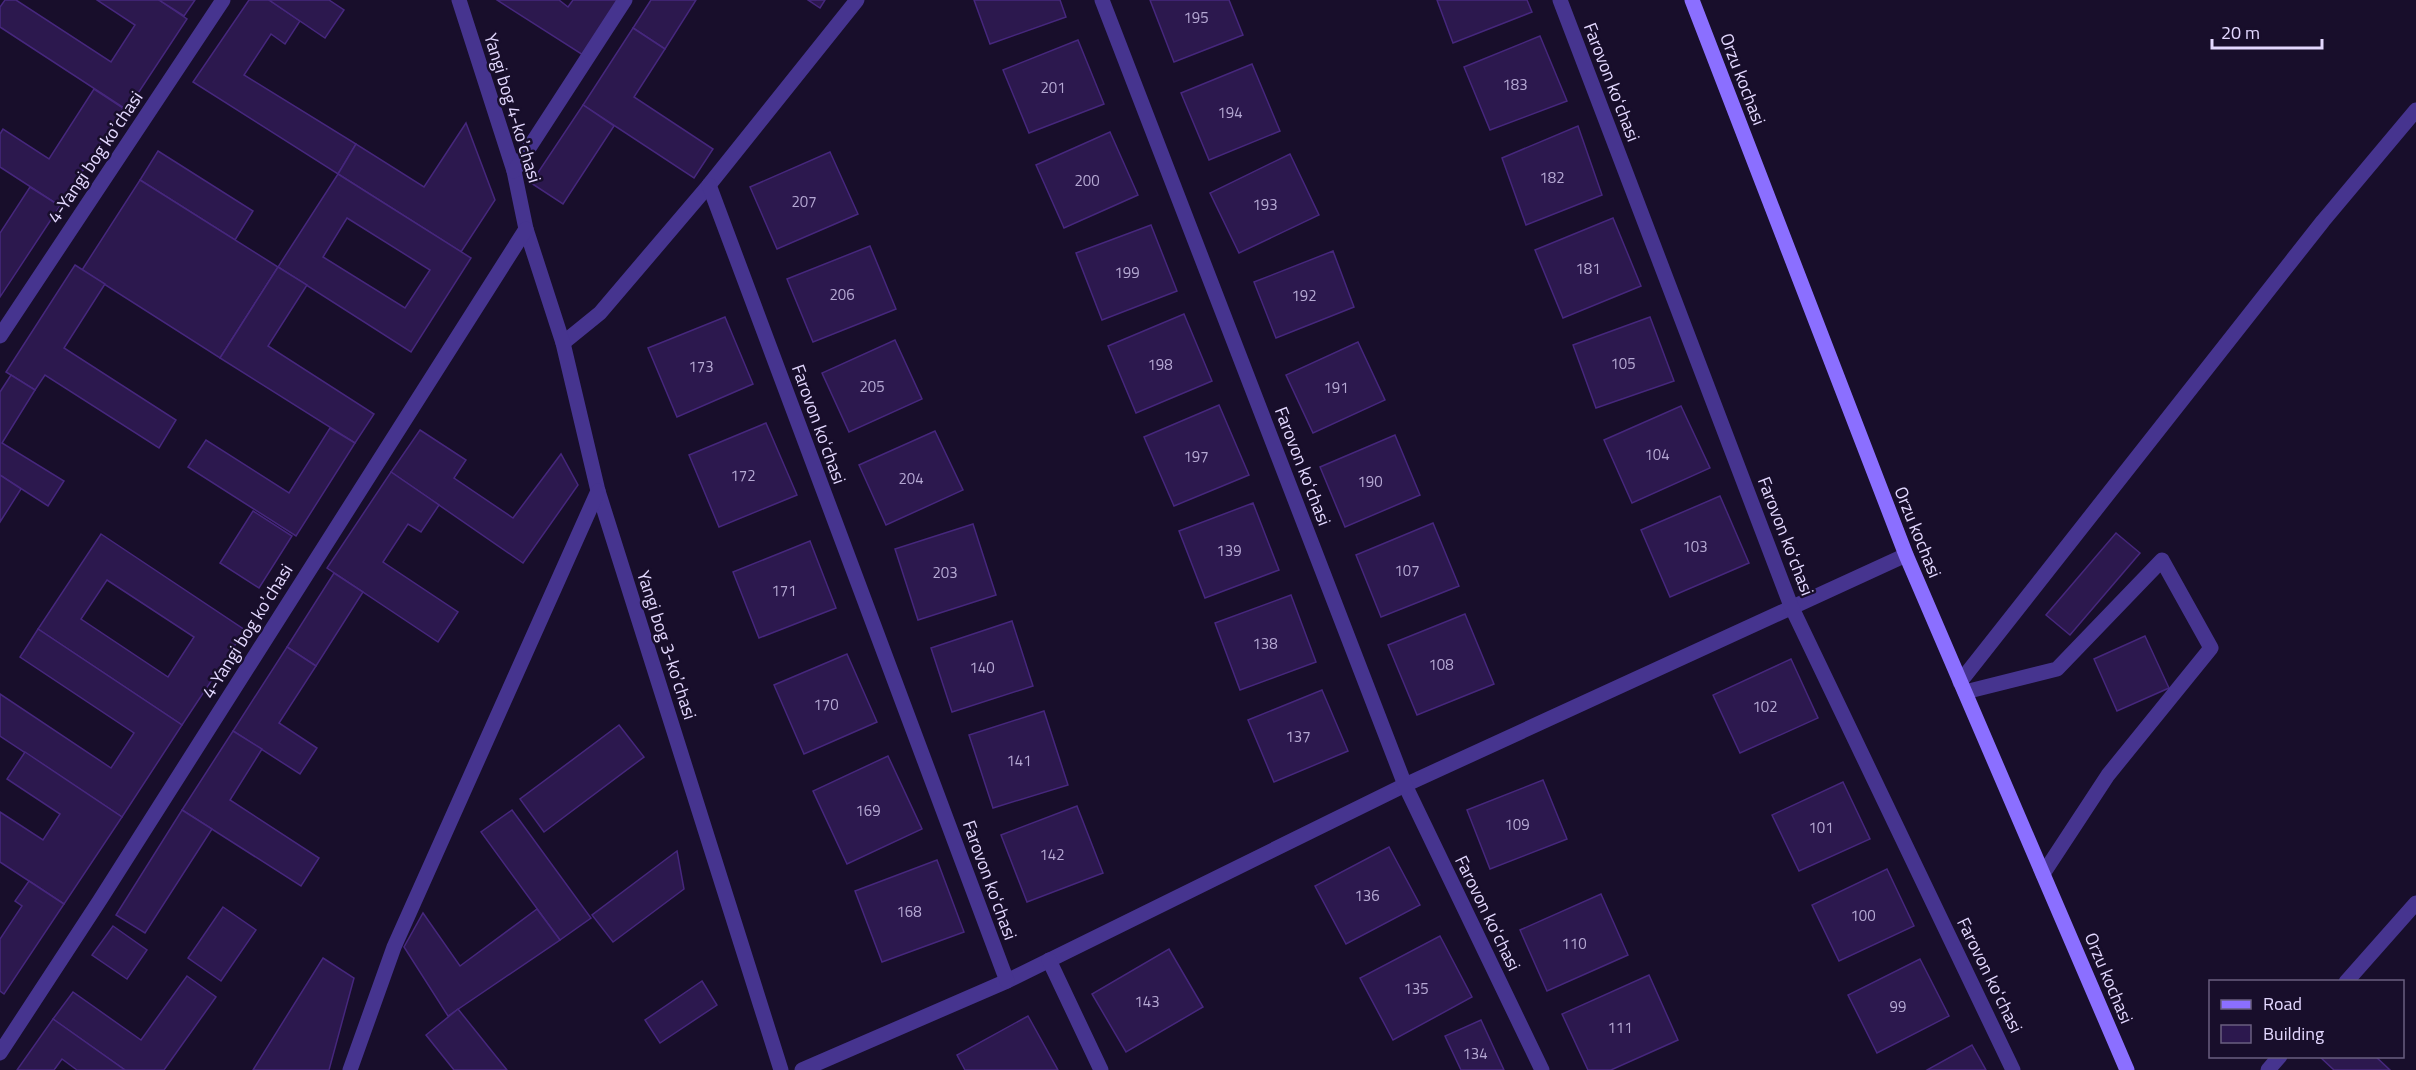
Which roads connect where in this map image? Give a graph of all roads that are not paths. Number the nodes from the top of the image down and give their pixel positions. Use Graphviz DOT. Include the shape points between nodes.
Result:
graph roads {
  1 [pos="223,0"];
  2 [pos="459,0"];
  3 [pos="625,0"];
  4 [pos="857,0"];
  5 [pos="1102,0"];
  6 [pos="1560,0"];
  7 [pos="1692,0"];
  8 [pos="2416,110"];
  9 [pos="514,171"];
  10 [pos="709,185"];
  11 [pos="526,229"];
  12 [pos="0,336"];
  13 [pos="563,343"];
  14 [pos="598,491"];
  15 [pos="1906,555"];
  16 [pos="1791,606"];
  17 [pos="1962,687"];
  18 [pos="1405,785"];
  19 [pos="2043,874"];
  20 [pos="2416,903"];
  21 [pos="1049,960"];
  22 [pos="2347,980"];
  23 [pos="1007,981"];
  24 [pos="0,1053"];
  25 [pos="2278,1058"];
  26 [pos="350,1070"];
  27 [pos="781,1070"];
  28 [pos="802,1070"];
  29 [pos="1101,1070"];
  30 [pos="1542,1070"];
  31 [pos="2013,1070"];
  32 [pos="2127,1070"];
  33 [pos="2268,1070"];
  1 -- 12 [label="street, 4-Yangi bog koʼchasi"];
  2 -- 9 [label="street, Yangi bog 4-koʼchasi"];
  3 -- 9 [label="street"];
  4 -- 10 [label="street"];
  5 -- 18 [label="street, Farovon koʻchasi"];
  6 -- 16 [label="street, Farovon koʻchasi"];
  7 -- 15 [label="main road, Orzu kochasi"];
  8 -- 17 [label="street" via="2323,221"];
  9 -- 11 [label="street, Yangi bog 4-koʼchasi"];
  10 -- 13 [label="street" via="600,313"];
  10 -- 23 [label="street, Farovon koʻchasi"];
  11 -- 13 [label="street, Yangi bog 3-koʼchasi"];
  11 -- 24 [label="street, 4-Yangi bog koʼchasi"];
  13 -- 14 [label="street, Yangi bog 3-koʼchasi"];
  14 -- 26 [label="street" via="394,946"];
  14 -- 27 [label="street, Yangi bog 3-koʼchasi"];
  15 -- 16 [label="street"];
  15 -- 17 [label="main road, Orzu kochasi"];
  16 -- 18 [label="street"];
  16 -- 31 [label="street, Farovon koʻchasi"];
  17 -- 19 [label="main road, Orzu kochasi"];
  17 -- 19 [label="street" via="2057,669 2162,560 2211,648 2108,775"];
  18 -- 21 [label="street"];
  18 -- 30 [label="street, Farovon koʻchasi"];
  19 -- 32 [label="main road, Orzu kochasi"];
  20 -- 22 [label="street"];
  21 -- 23 [label="street"];
  21 -- 29 [label="street"];
  23 -- 28 [label="street"];
  25 -- 33 [label="street"];
}
